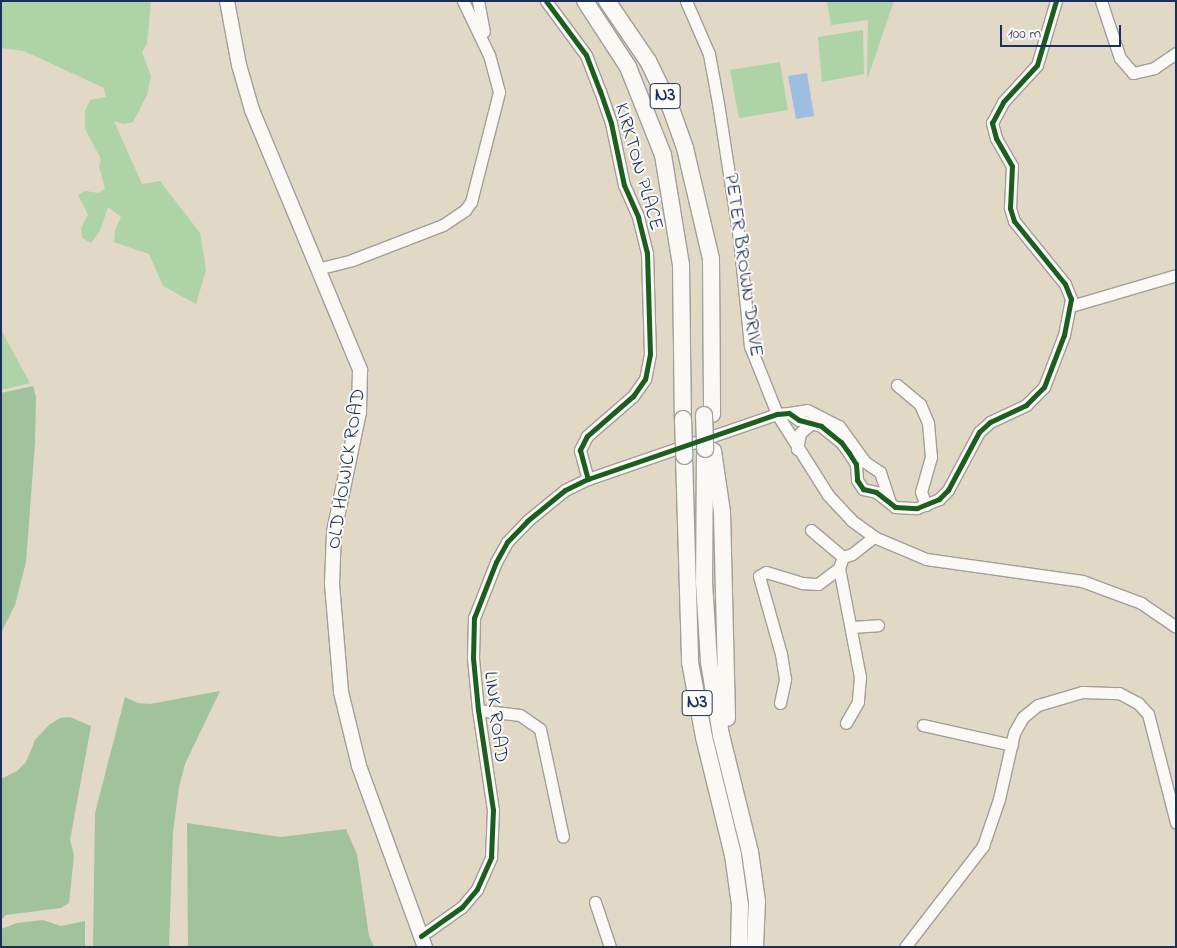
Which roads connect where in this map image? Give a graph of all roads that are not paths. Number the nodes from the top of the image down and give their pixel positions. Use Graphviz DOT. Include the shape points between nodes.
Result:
graph roads {
  1 [pos="227,1"];
  2 [pos="463,1"];
  3 [pos="478,1"];
  4 [pos="546,1"];
  5 [pos="585,1"];
  6 [pos="607,1"];
  7 [pos="686,1"];
  8 [pos="1056,1"];
  9 [pos="1101,1"];
  10 [pos="1176,53"];
  11 [pos="489,55"];
  12 [pos="321,268"];
  13 [pos="1176,275"];
  14 [pos="1071,306"];
  15 [pos="897,385"];
  16 [pos="783,413"];
  17 [pos="813,422"];
  18 [pos="797,449"];
  19 [pos="588,479"];
  20 [pos="890,504"];
  21 [pos="926,505"];
  22 [pos="811,530"];
  23 [pos="874,537"];
  24 [pos="841,562"];
  25 [pos="878,625"];
  26 [pos="1176,626"];
  27 [pos="852,627"];
  28 [pos="780,703"];
  29 [pos="478,710"];
  30 [pos="846,723"];
  31 [pos="923,725"];
  32 [pos="1012,745"];
  33 [pos="1176,822"];
  34 [pos="563,837"];
  35 [pos="595,902"];
  36 [pos="423,942"];
  37 [pos="610,947"];
  38 [pos="739,947"];
  39 [pos="755,947"];
  40 [pos="905,947"];
  1 -- 12 [label="main road, OLD HOWICK ROAD" via="239,65 252,110"];
  2 -- 11 [label="street"];
  3 -- 11 [label="street"];
  4 -- 19 [label="street, KIRKTON PLACE" via="586,55 611,123 624,185 638,217 647,253 650,354 647,374 633,396 587,436 581,458"];
  5 -- 38 [label="highway, N3, bridge" via="628,67 663,155 681,265 690,662 704,738 733,855 740,905"];
  6 -- 39 [label="highway, N3, bridge" via="648,61 670,106 685,148 698,201 705,257 709,448 704,582 708,662 750,852 757,901"];
  7 -- 16 [label="street, PETER BROWN DRIVE" via="709,54 740,238 750,346"];
  8 -- 14 [label="street" via="1036,65 1003,102 992,123 996,138 1012,166 1010,208 1014,221 1065,284"];
  9 -- 10 [label="street" via="1120,58 1133,73 1154,68"];
  11 -- 12 [label="street" via="498,101 475,189 465,210 443,225 394,245"];
  12 -- 36 [label="main road, OLD HOWICK ROAD" via="356,356 362,380 359,412 334,532 332,584 343,710 359,766"];
  13 -- 14 [label="street"];
  14 -- 21 [label="street" via="1064,335 1044,387 1026,405 990,422 979,432 948,490"];
  15 -- 21 [label="street" via="920,404 928,423 932,457 921,492"];
  16 -- 17 [label="street"];
  16 -- 18 [label="street, PETER BROWN DRIVE"];
  16 -- 19 [label="street, LINK ROAD"];
  16 -- 20 [label="street, LINK ROAD" via="807,410 839,426 865,462 880,472"];
  17 -- 18 [label="street" via="800,433"];
  17 -- 20 [label="street" via="841,442 856,464 861,486 876,492"];
  18 -- 23 [label="street, PETER BROWN DRIVE" via="828,495 851,520"];
  19 -- 29 [label="street, LINK ROAD" via="565,490 520,528 507,542 488,578 474,618 473,658"];
  20 -- 21 [label="street" via="905,509"];
  22 -- 24 [label="street"];
  23 -- 24 [label="street"];
  23 -- 26 [label="street, PETER BROWN DRIVE" via="947,564 1082,582 1119,593 1162,615"];
  24 -- 27 [label="street"];
  24 -- 28 [label="street" via="818,584 802,583 766,572 760,576 785,680"];
  25 -- 27 [label="street"];
  27 -- 30 [label="street" via="861,685 858,702"];
  29 -- 34 [label="street" via="520,715 540,729"];
  29 -- 36 [label="street, LINK ROAD" via="493,810 491,857 477,889"];
  31 -- 32 [label="street"];
  32 -- 33 [label="street" via="1018,724 1038,704 1082,692 1126,696 1148,714"];
  32 -- 40 [label="street" via="983,846"];
  35 -- 37 [label="street"];
}
